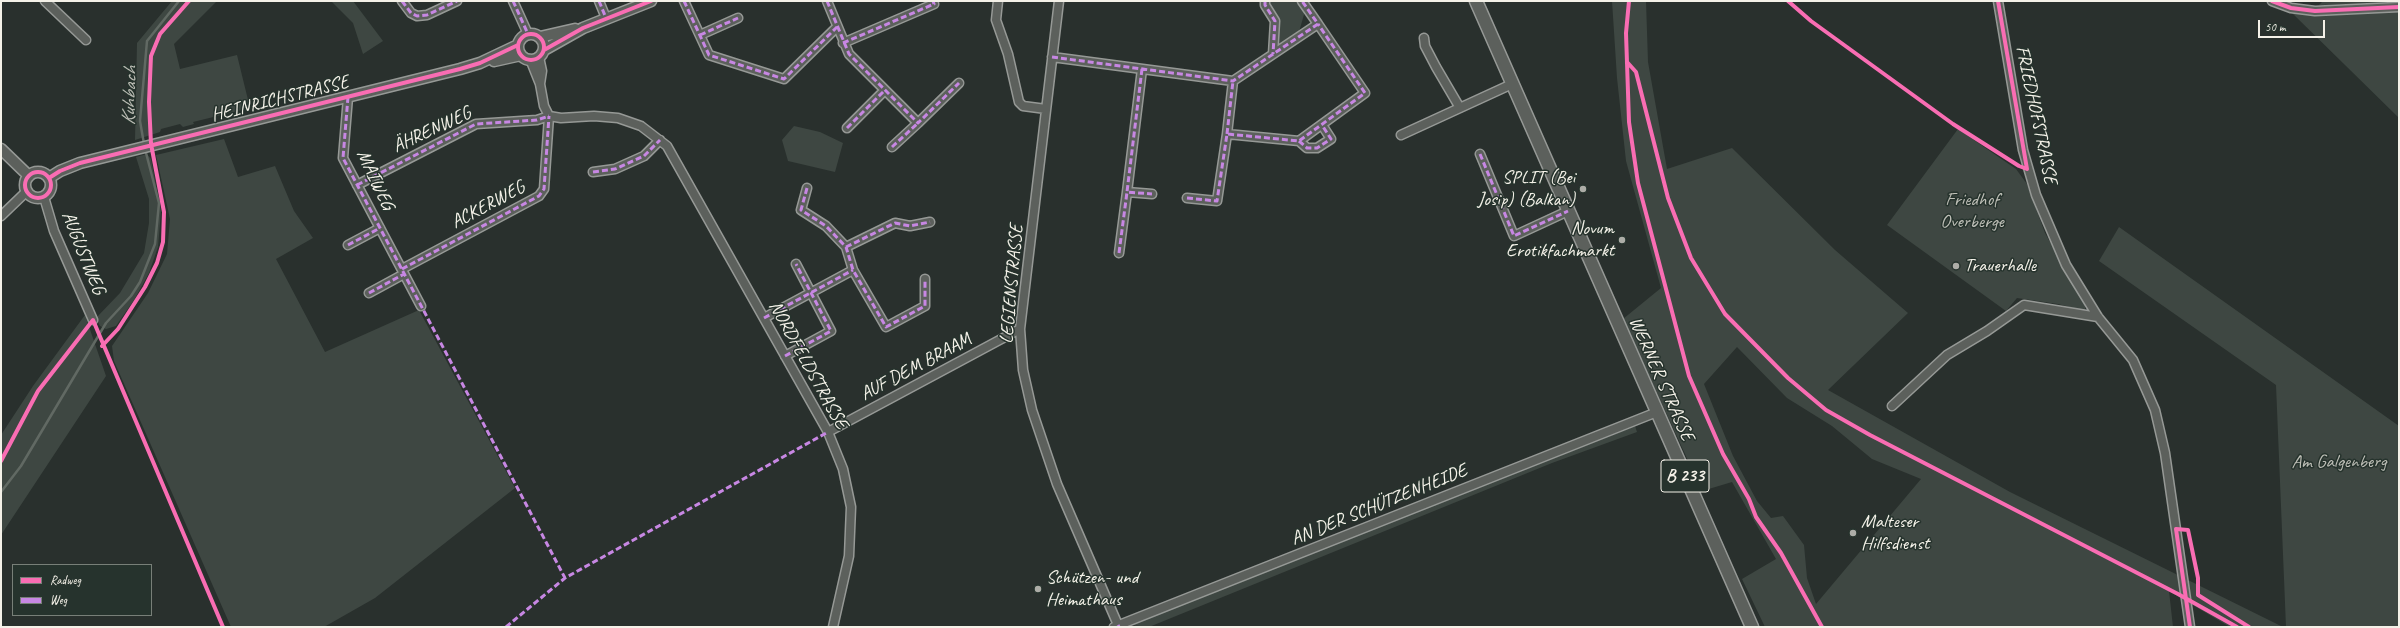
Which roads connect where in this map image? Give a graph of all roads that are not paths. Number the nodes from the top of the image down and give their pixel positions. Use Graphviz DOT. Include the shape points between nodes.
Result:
graph roads {
  1 [pos="45,1"];
  2 [pos="402,1"];
  3 [pos="457,1"];
  4 [pos="513,1"];
  5 [pos="599,1"];
  6 [pos="651,1"];
  7 [pos="684,1"];
  8 [pos="827,1"];
  9 [pos="933,1"];
  10 [pos="998,1"];
  11 [pos="1059,1"];
  12 [pos="1265,1"];
  13 [pos="1302,1"];
  14 [pos="1476,1"];
  15 [pos="1998,1"];
  16 [pos="2272,1"];
  17 [pos="2399,7"];
  18 [pos="606,18"];
  19 [pos="738,18"];
  20 [pos="1318,24"];
  21 [pos="837,27"];
  22 [pos="583,28"];
  23 [pos="528,34"];
  24 [pos="700,35"];
  25 [pos="540,37"];
  26 [pos="1424,38"];
  27 [pos="86,40"];
  28 [pos="843,43"];
  29 [pos="531,53"];
  30 [pos="1273,54"];
  31 [pos="1052,57"];
  32 [pos="1142,69"];
  33 [pos="1233,81"];
  34 [pos="960,83"];
  35 [pos="1512,84"];
  36 [pos="884,91"];
  37 [pos="348,96"];
  38 [pos="1460,108"];
  39 [pos="1046,110"];
  40 [pos="549,116"];
  41 [pos="918,123"];
  42 [pos="1322,125"];
  43 [pos="847,128"];
  44 [pos="1227,134"];
  45 [pos="1401,135"];
  46 [pos="660,140"];
  47 [pos="1298,141"];
  48 [pos="892,147"];
  49 [pos="1,149"];
  50 [pos="1480,154"];
  51 [pos="593,172"];
  52 [pos="29,176"];
  53 [pos="49,178"];
  54 [pos="357,185"];
  55 [pos="807,188"];
  56 [pos="27,191"];
  57 [pos="1127,192"];
  58 [pos="1152,194"];
  59 [pos="44,197"];
  60 [pos="1187,198"];
  61 [pos="1568,211"];
  62 [pos="1,216"];
  63 [pos="930,222"];
  64 [pos="380,228"];
  65 [pos="348,245"];
  66 [pos="846,248"];
  67 [pos="1120,253"];
  68 [pos="796,264"];
  69 [pos="853,270"];
  70 [pos="403,272"];
  71 [pos="925,279"];
  72 [pos="369,293"];
  73 [pos="810,293"];
  74 [pos="421,306"];
  75 [pos="2098,317"];
  76 [pos="764,318"];
  77 [pos="93,320"];
  78 [pos="1020,329"];
  79 [pos="785,356"];
  80 [pos="1892,406"];
  81 [pos="1657,412"];
  82 [pos="828,432"];
  83 [pos="1116,626"];
  84 [pos="833,627"];
  85 [pos="1752,627"];
  86 [pos="2190,627"];
  1 -- 27 [label="street"];
  2 -- 3 [label="street" via="411,13 417,16 427,15"];
  4 -- 23 [label="street"];
  5 -- 18 [label="street"];
  6 -- 18 [label="street, HEINRICHSTRASSE"];
  7 -- 24 [label="street"];
  8 -- 21 [label="street"];
  9 -- 28 [label="street" via="934,4"];
  10 -- 39 [label="street" via="996,20 1008,54 1019,102 1023,106"];
  11 -- 31 [label="street, LEGIENSTRASSE"];
  12 -- 30 [label="street" via="1275,21"];
  13 -- 20 [label="street"];
  14 -- 35 [label="main road, WERNER STRASSE / B 233"];
  15 -- 75 [label="street, FRIEDHOFSTRASSE" via="2030,180 2055,242"];
  16 -- 17 [label="street" via="2291,8 2308,10"];
  18 -- 22 [label="street, HEINRICHSTRASSE"];
  19 -- 24 [label="street"];
  20 -- 30 [label="street"];
  20 -- 42 [label="street" via="1366,94"];
  21 -- 24 [label="street" via="784,79 709,55"];
  21 -- 28 [label="street"];
  22 -- 25 [label="street, HEINRICHSTRASSE"];
  22 -- 29 [label="street, HEINRICHSTRASSE"];
  23 -- 25 [label="street"];
  23 -- 29 [label="street" via="523,36"];
  25 -- 29 [label="street"];
  26 -- 38 [label="street" via="1425,46"];
  28 -- 36 [label="street" via="849,54"];
  29 -- 37 [label="street, HEINRICHSTRASSE"];
  29 -- 40 [label="street" via="544,106"];
  30 -- 33 [label="street"];
  31 -- 32 [label="street"];
  31 -- 39 [label="street, LEGIENSTRASSE"];
  32 -- 33 [label="street"];
  32 -- 57 [label="street"];
  33 -- 44 [label="street"];
  34 -- 41 [label="street"];
  35 -- 38 [label="street"];
  35 -- 61 [label="main road, WERNER STRASSE / B 233"];
  36 -- 41 [label="street"];
  36 -- 43 [label="street"];
  37 -- 53 [label="street, HEINRICHSTRASSE" via="80,163"];
  37 -- 54 [label="street, MAIWEG" via="343,158"];
  38 -- 45 [label="street"];
  39 -- 78 [label="street, LEGIENSTRASSE"];
  40 -- 46 [label="street, NORDFELDSTRASSE" via="618,118 641,126"];
  40 -- 54 [label="street, ÄHRENWEG" via="537,120 476,124"];
  40 -- 70 [label="street, ACKERWEG" via="544,189 539,196"];
  41 -- 48 [label="street"];
  42 -- 47 [label="street"];
  42 -- 47 [label="street" via="1332,139 1317,148 1307,148"];
  44 -- 47 [label="street"];
  44 -- 60 [label="street" via="1217,201"];
  46 -- 51 [label="street" via="644,156 615,169"];
  46 -- 76 [label="street, NORDFELDSTRASSE" via="673,155"];
  49 -- 52 [label="street"];
  50 -- 61 [label="street" via="1514,236"];
  52 -- 53 [label="street" via="37,172"];
  52 -- 56 [label="street" via="26,182"];
  53 -- 59 [label="street" via="51,189"];
  54 -- 64 [label="street, MAIWEG"];
  55 -- 66 [label="street" via="801,210 826,226"];
  56 -- 59 [label="street" via="36,198"];
  56 -- 62 [label="street"];
  57 -- 58 [label="street"];
  57 -- 67 [label="street"];
  59 -- 77 [label="street, AUGUSTWEG" via="54,231"];
  61 -- 81 [label="main road, WERNER STRASSE / B 233"];
  63 -- 66 [label="street" via="910,226 895,223"];
  64 -- 65 [label="street, MAIWEG"];
  64 -- 70 [label="street, MAIWEG"];
  66 -- 69 [label="street"];
  68 -- 73 [label="street"];
  69 -- 71 [label="street" via="886,327 925,306"];
  69 -- 73 [label="street"];
  70 -- 72 [label="street"];
  70 -- 74 [label="street, MAIWEG"];
  73 -- 76 [label="street"];
  73 -- 79 [label="street" via="831,331"];
  75 -- 80 [label="street" via="2024,305 1947,355"];
  75 -- 86 [label="street, FRIEDHOFSTRASSE" via="2133,360 2155,410 2165,453"];
  76 -- 79 [label="street, NORDFELDSTRASSE"];
  78 -- 82 [label="street, AUF DEM BRAAM"];
  78 -- 83 [label="street, LEGIENSTRASSE" via="1023,370 1032,410 1057,484"];
  79 -- 82 [label="street, NORDFELDSTRASSE"];
  81 -- 83 [label="street, AN DER SCHÜTZENHEIDE"];
  81 -- 85 [label="main road, WERNER STRASSE / B 233"];
  82 -- 84 [label="street, NORDFELDSTRASSE" via="843,469 851,514 849,556"];
}
